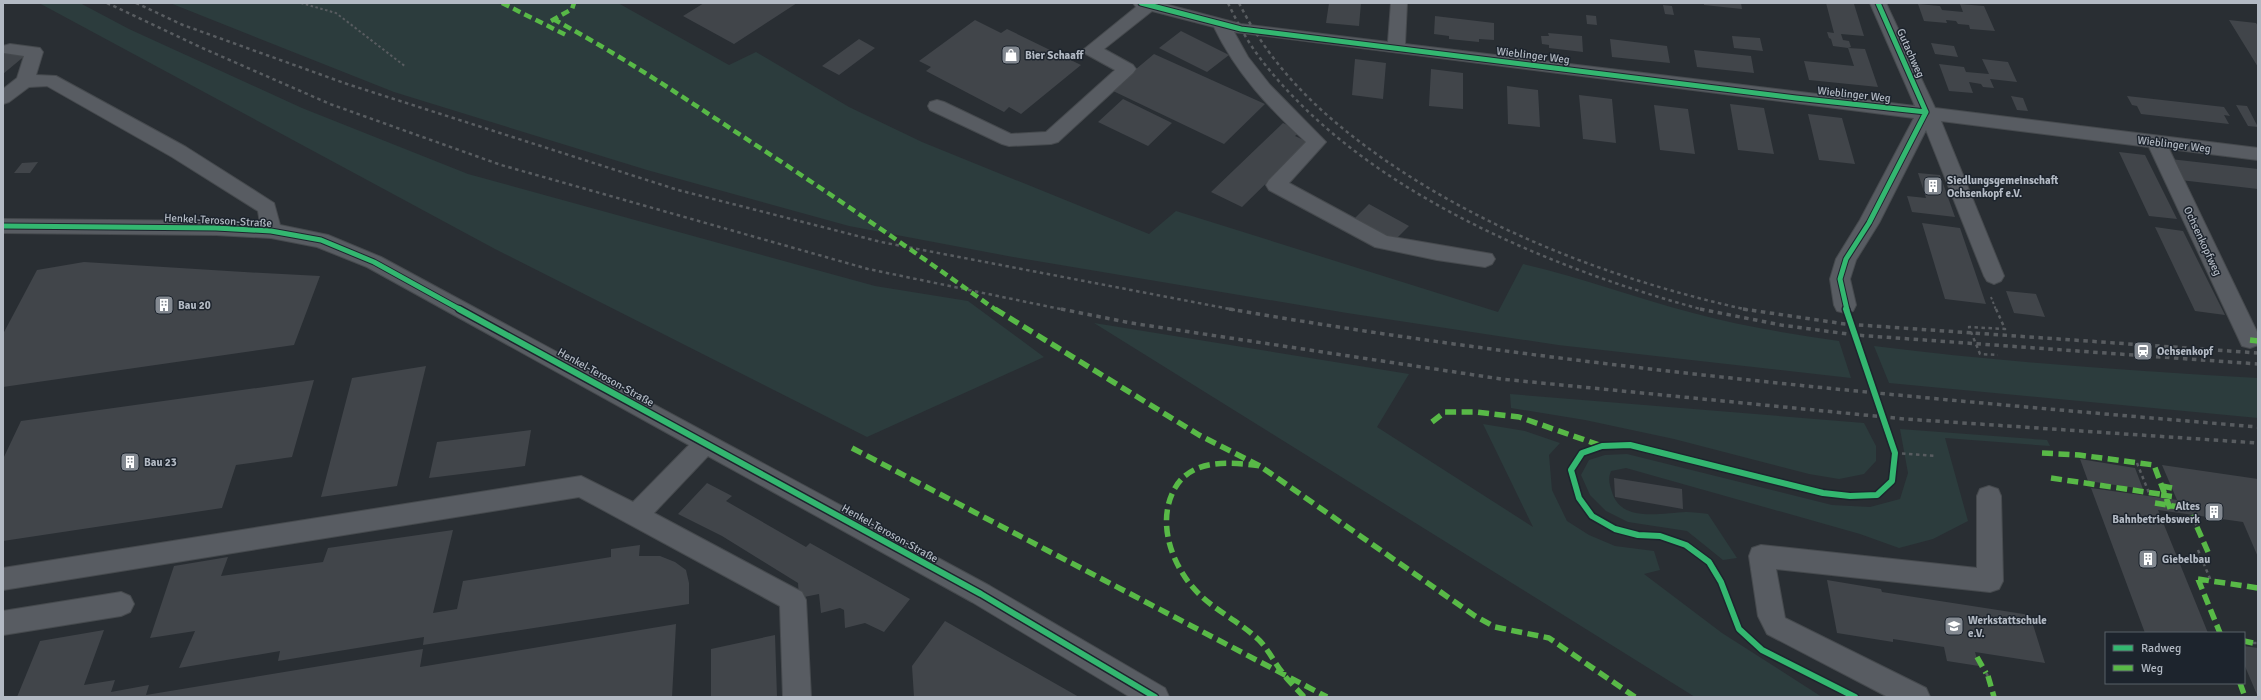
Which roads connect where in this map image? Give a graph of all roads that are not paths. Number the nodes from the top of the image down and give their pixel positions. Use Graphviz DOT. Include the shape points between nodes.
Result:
graph roads {
  1 [pos="1399,3"];
  2 [pos="1878,3"];
  3 [pos="1145,4"];
  4 [pos="1222,26"];
  5 [pos="1396,48"];
  6 [pos="10,49"];
  7 [pos="25,81"];
  8 [pos="3,98"];
  9 [pos="937,106"];
  10 [pos="1926,112"];
  11 [pos="2156,142"];
  12 [pos="2258,154"];
  13 [pos="3,226"];
  14 [pos="271,231"];
  15 [pos="1485,259"];
  16 [pos="1994,276"];
  17 [pos="1845,306"];
  18 [pos="2250,340"];
  19 [pos="706,443"];
  20 [pos="1989,496"];
  21 [pos="636,515"];
  22 [pos="3,579"];
  23 [pos="121,604"];
  24 [pos="3,623"];
  25 [pos="797,697"];
  26 [pos="1155,697"];
  27 [pos="1916,697"];
  1 -- 5 [label="street"];
  2 -- 10 [label="street, Gutachweg"];
  3 -- 4 [label="street, Wieblinger Weg"];
  3 -- 9 [label="street" via="1092,50 1127,69 1051,138 1010,140"];
  4 -- 5 [label="street, Wieblinger Weg"];
  4 -- 15 [label="street" via="1247,68 1281,109 1317,142 1276,185 1382,242"];
  5 -- 10 [label="street, Wieblinger Weg"];
  6 -- 7 [label="street" via="34,52"];
  7 -- 8 [label="street"];
  7 -- 14 [label="street" via="50,80 179,152 267,208"];
  10 -- 11 [label="street, Wieblinger Weg"];
  10 -- 16 [label="street, Gutachweg"];
  10 -- 17 [label="street" via="1869,223 1846,258 1840,279"];
  11 -- 12 [label="street, Wieblinger Weg"];
  11 -- 18 [label="street, Ochsenkopfweg"];
  13 -- 14 [label="street, Henkel-Teroson-Straße"];
  14 -- 19 [label="street, Henkel-Teroson-Straße" via="321,240 374,262"];
  19 -- 21 [label="street"];
  19 -- 26 [label="street, Henkel-Teroson-Straße" via="981,594"];
  20 -- 27 [label="street" via="1990,581 1761,556 1771,616 1776,626"];
  21 -- 22 [label="street" via="581,486"];
  21 -- 25 [label="street" via="794,600"];
  23 -- 24 [label="street"];
}
